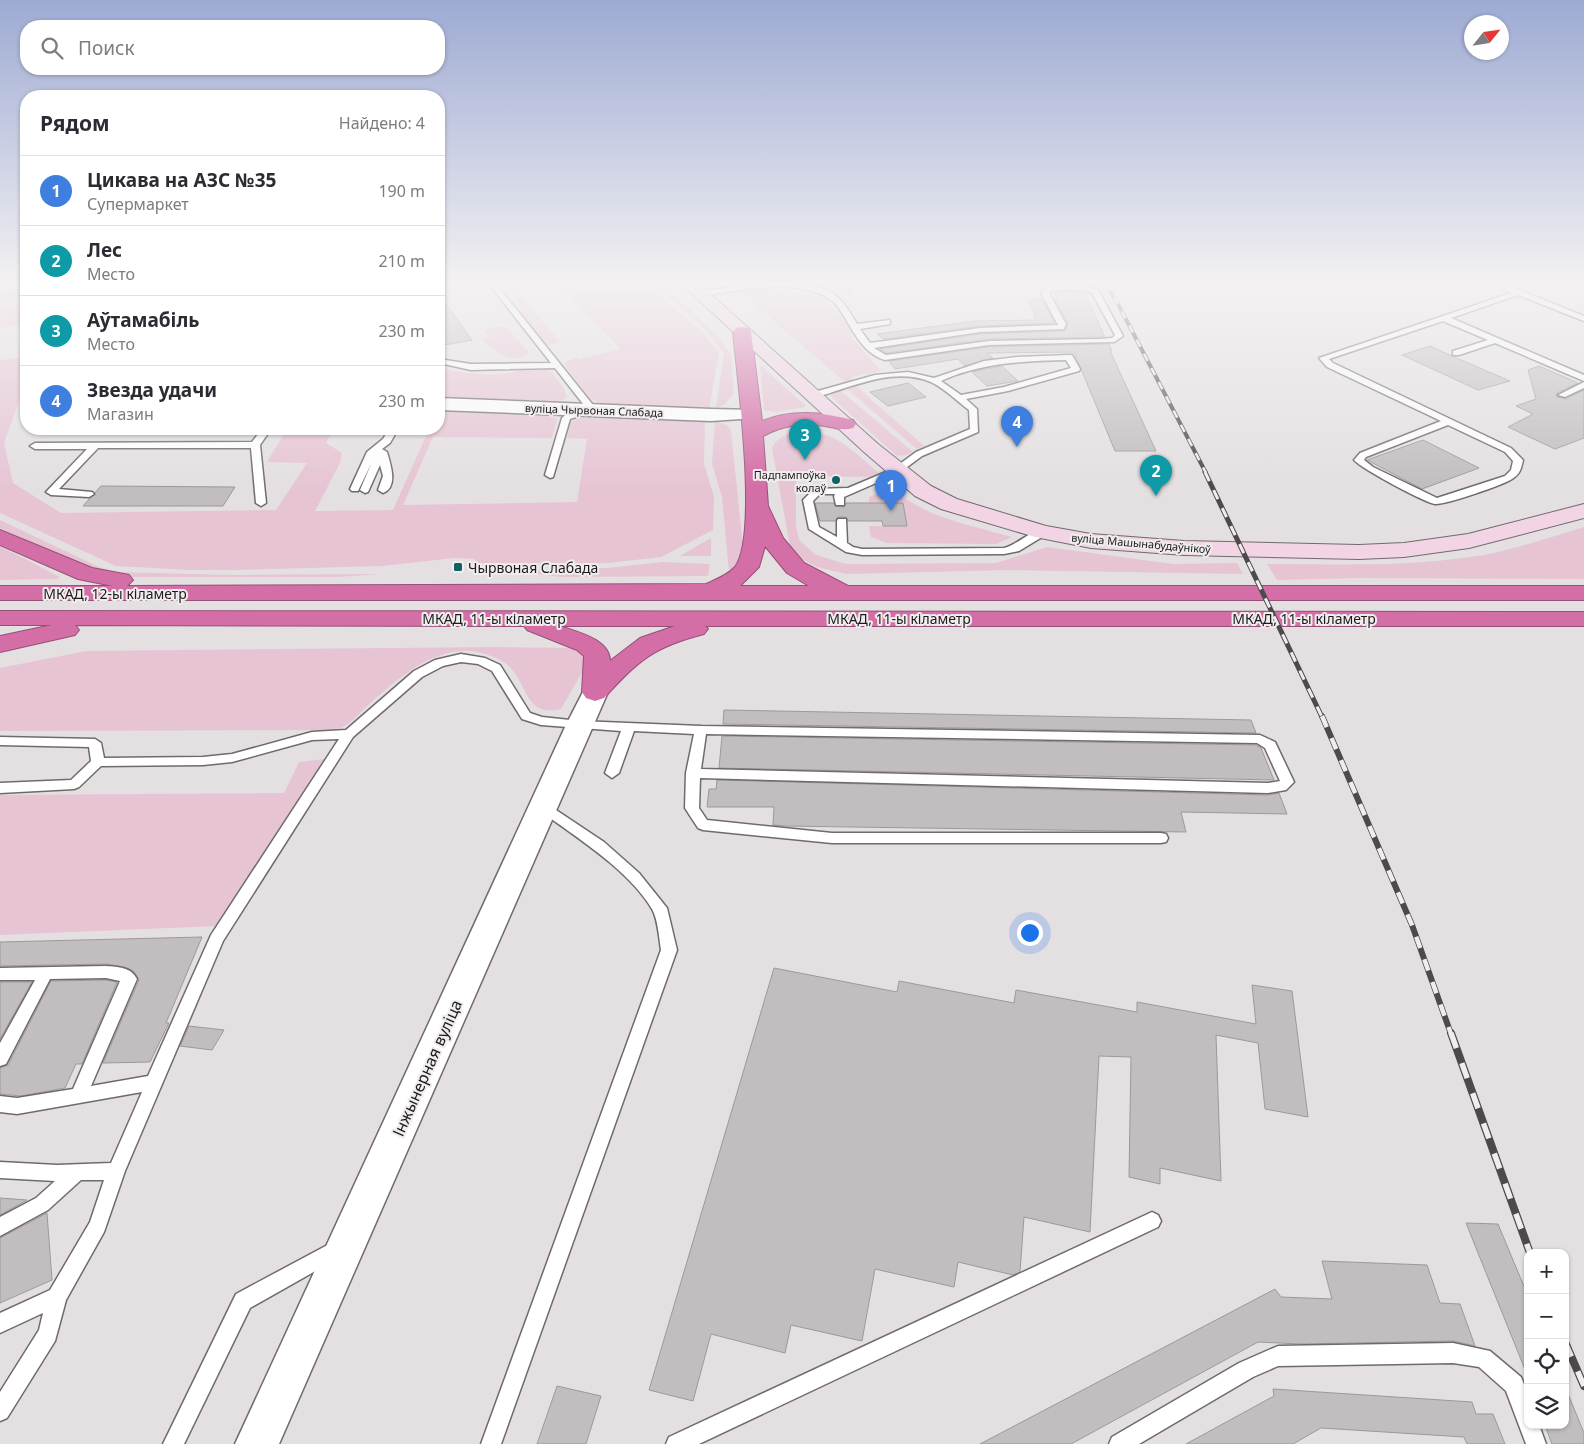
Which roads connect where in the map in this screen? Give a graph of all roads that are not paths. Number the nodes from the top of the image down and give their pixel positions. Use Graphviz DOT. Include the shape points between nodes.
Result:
graph roads {
  1 [pos="544,351"];
  2 [pos="744,351"];
  3 [pos="764,351"];
  4 [pos="874,351"];
  5 [pos="936,351"];
  6 [pos="1343,351"];
  7 [pos="1461,351"];
  8 [pos="1522,351"];
  9 [pos="1456,353"];
  10 [pos="445,362"];
  11 [pos="555,365"];
  12 [pos="1584,378"];
  13 [pos="934,380"];
  14 [pos="1584,385"];
  15 [pos="814,395"];
  16 [pos="1562,395"];
  17 [pos="959,398"];
  18 [pos="445,404"];
  19 [pos="593,410"];
  20 [pos="1449,421"];
  21 [pos="751,424"];
  22 [pos="846,424"];
  23 [pos="262,435"];
  24 [pos="390,435"];
  25 [pos="387,441"];
  26 [pos="255,445"];
  27 [pos="35,446"];
  28 [pos="95,446"];
  29 [pos="382,452"];
  30 [pos="896,471"];
  31 [pos="550,476"];
  32 [pos="369,490"];
  33 [pos="847,491"];
  34 [pos="89,494"];
  35 [pos="262,503"];
  36 [pos="840,503"];
  37 [pos="758,506"];
  38 [pos="1584,510"];
  39 [pos="842,521"];
  40 [pos="1043,532"];
  41 [pos="0,537"];
  42 [pos="842,544"];
  43 [pos="706,592"];
  44 [pos="0,593"];
  45 [pos="219,593"];
  46 [pos="849,593"];
  47 [pos="1584,593"];
  48 [pos="0,618"];
  49 [pos="123,618"];
  50 [pos="213,618"];
  51 [pos="516,618"];
  52 [pos="735,618"];
  53 [pos="1584,619"];
  54 [pos="0,644"];
  55 [pos="596,692"];
  56 [pos="579,725"];
  57 [pos="629,727"];
  58 [pos="701,730"];
  59 [pos="349,734"];
  60 [pos="0,741"];
  61 [pos="98,762"];
  62 [pos="612,773"];
  63 [pos="693,774"];
  64 [pos="0,788"];
  65 [pos="544,807"];
  66 [pos="1161,838"];
  67 [pos="46,973"];
  68 [pos="0,974"];
  69 [pos="0,1059"];
  70 [pos="153,1083"];
  71 [pos="78,1096"];
  72 [pos="0,1104"];
  73 [pos="0,1170"];
  74 [pos="116,1171"];
  75 [pos="78,1172"];
  76 [pos="1152,1221"];
  77 [pos="0,1227"];
  78 [pos="348,1243"];
  79 [pos="57,1297"];
  80 [pos="0,1323"];
  81 [pos="0,1411"];
  82 [pos="1524,1413"];
  83 [pos="1530,1429"];
  84 [pos="173,1444"];
  85 [pos="257,1444"];
  86 [pos="491,1444"];
  87 [pos="676,1444"];
  88 [pos="1119,1444"];
  89 [pos="1536,1444"];
  1 -- 11 [label="lane"];
  2 -- 21 [label="highway"];
  3 -- 15 [label="main road, вуліца Машынабудаўнікоў"];
  4 -- 5 [label="lane" via="879,356 895,358"];
  6 -- 20 [label="lane" via="1323,358 1330,365"];
  7 -- 9 [label="lane"];
  8 -- 12 [label="lane"];
  10 -- 11 [label="lane" via="471,368"];
  11 -- 19 [label="lane"];
  13 -- 15 [label="lane" via="903,373"];
  13 -- 17 [label="lane"];
  13 -- 17 [label="lane" via="958,368 1011,359 1069,357 1076,369"];
  14 -- 16 [label="lane"];
  15 -- 22 [label="main road, вуліца Машынабудаўнікоў"];
  17 -- 30 [label="lane" via="973,409 975,430 919,454"];
  18 -- 19 [label="street, вуліца Чырвоная Слабада"];
  19 -- 21 [label="street, вуліца Чырвоная Слабада"];
  19 -- 31 [label="lane" via="566,418"];
  20 -- 20 [label="lane" via="1508,450 1518,460 1516,471 1508,478 1436,500 1370,469 1359,460 1363,455"];
  21 -- 22 [label="highway" via="769,424 788,418"];
  21 -- 37 [label="highway"];
  22 -- 30 [label="main road, вуліца Машынабудаўнікоў"];
  23 -- 26 [label="lane"];
  24 -- 25 [label="lane"];
  25 -- 29 [label="lane"];
  25 -- 32 [label="lane" via="372,452"];
  26 -- 28 [label="lane"];
  26 -- 35 [label="lane"];
  27 -- 28 [label="lane"];
  28 -- 34 [label="lane" via="51,492"];
  29 -- 32 [label="lane"];
  29 -- 32 [label="lane" via="385,464"];
  30 -- 33 [label="lane"];
  30 -- 40 [label="main road, вуліца Машынабудаўнікоў" via="923,491 949,504"];
  33 -- 36 [label="lane" via="839,496"];
  33 -- 42 [label="lane" via="817,491 808,500 814,529"];
  37 -- 43 [label="highway" via="752,555 746,568 719,588"];
  37 -- 46 [label="highway" via="781,555 818,582"];
  38 -- 40 [label="main road, вуліца Машынабудаўнікоў" via="1469,540 1404,550 1359,552 1174,547 1091,541"];
  39 -- 42 [label="lane"];
  40 -- 42 [label="lane" via="1014,549 1004,551 862,552 850,550"];
  41 -- 45 [label="highway" via="86,574"];
  43 -- 45 [label="highway, МКАД, 11-ы кіламетр"];
  43 -- 46 [label="highway, МКАД, 11-ы кіламетр"];
  44 -- 45 [label="highway, МКАД, 12-ы кіламетр"];
  46 -- 47 [label="highway, МКАД, 11-ы кіламетр"];
  48 -- 49 [label="highway, МКАД, 12-ы кіламетр"];
  49 -- 50 [label="highway, МКАД, 12-ы кіламетр"];
  49 -- 54 [label="highway"];
  50 -- 51 [label="highway, МКАД, 11-ы кіламетр"];
  51 -- 52 [label="highway, МКАД, 11-ы кіламетр"];
  51 -- 55 [label="highway" via="562,634 597,654"];
  52 -- 53 [label="highway, МКАД, 11-ы кіламетр"];
  52 -- 55 [label="highway" via="654,639 632,653"];
  55 -- 56 [label="street, Інжынерная вуліца"];
  56 -- 57 [label="lane"];
  56 -- 59 [label="lane" via="526,716 496,668 481,661 461,658 439,663 418,674"];
  56 -- 65 [label="street, Інжынерная вуліца"];
  57 -- 58 [label="lane"];
  57 -- 62 [label="lane"];
  58 -- 63 [label="lane"];
  58 -- 63 [label="lane" via="1260,739 1270,745 1287,782 1281,787 1268,788"];
  59 -- 61 [label="lane" via="312,736 232,758"];
  59 -- 70 [label="lane" via="216,938"];
  60 -- 61 [label="lane" via="95,743"];
  61 -- 64 [label="lane" via="74,784"];
  63 -- 66 [label="lane" via="692,808 703,825 832,838"];
  65 -- 78 [label="street, Інжынерная вуліца"];
  65 -- 86 [label="lane" via="599,846 634,877 660,908 669,950"];
  67 -- 68 [label="lane"];
  67 -- 69 [label="lane"];
  67 -- 71 [label="lane" via="120,973 129,979"];
  70 -- 71 [label="lane"];
  70 -- 74 [label="lane"];
  71 -- 72 [label="lane" via="17,1106"];
  73 -- 75 [label="lane"];
  74 -- 75 [label="lane"];
  74 -- 79 [label="lane" via="98,1226"];
  75 -- 77 [label="lane" via="42,1204"];
  76 -- 87 [label="lane"];
  78 -- 84 [label="lane" via="242,1300"];
  78 -- 85 [label="street, Інжынерная вуліца"];
  79 -- 80 [label="lane"];
  79 -- 81 [label="lane" via="48,1334"];
  82 -- 88 [label="lane" via="1514,1384 1483,1358 1453,1354 1278,1356 1246,1370"];
  83 -- 89 [label="lane"];
}
